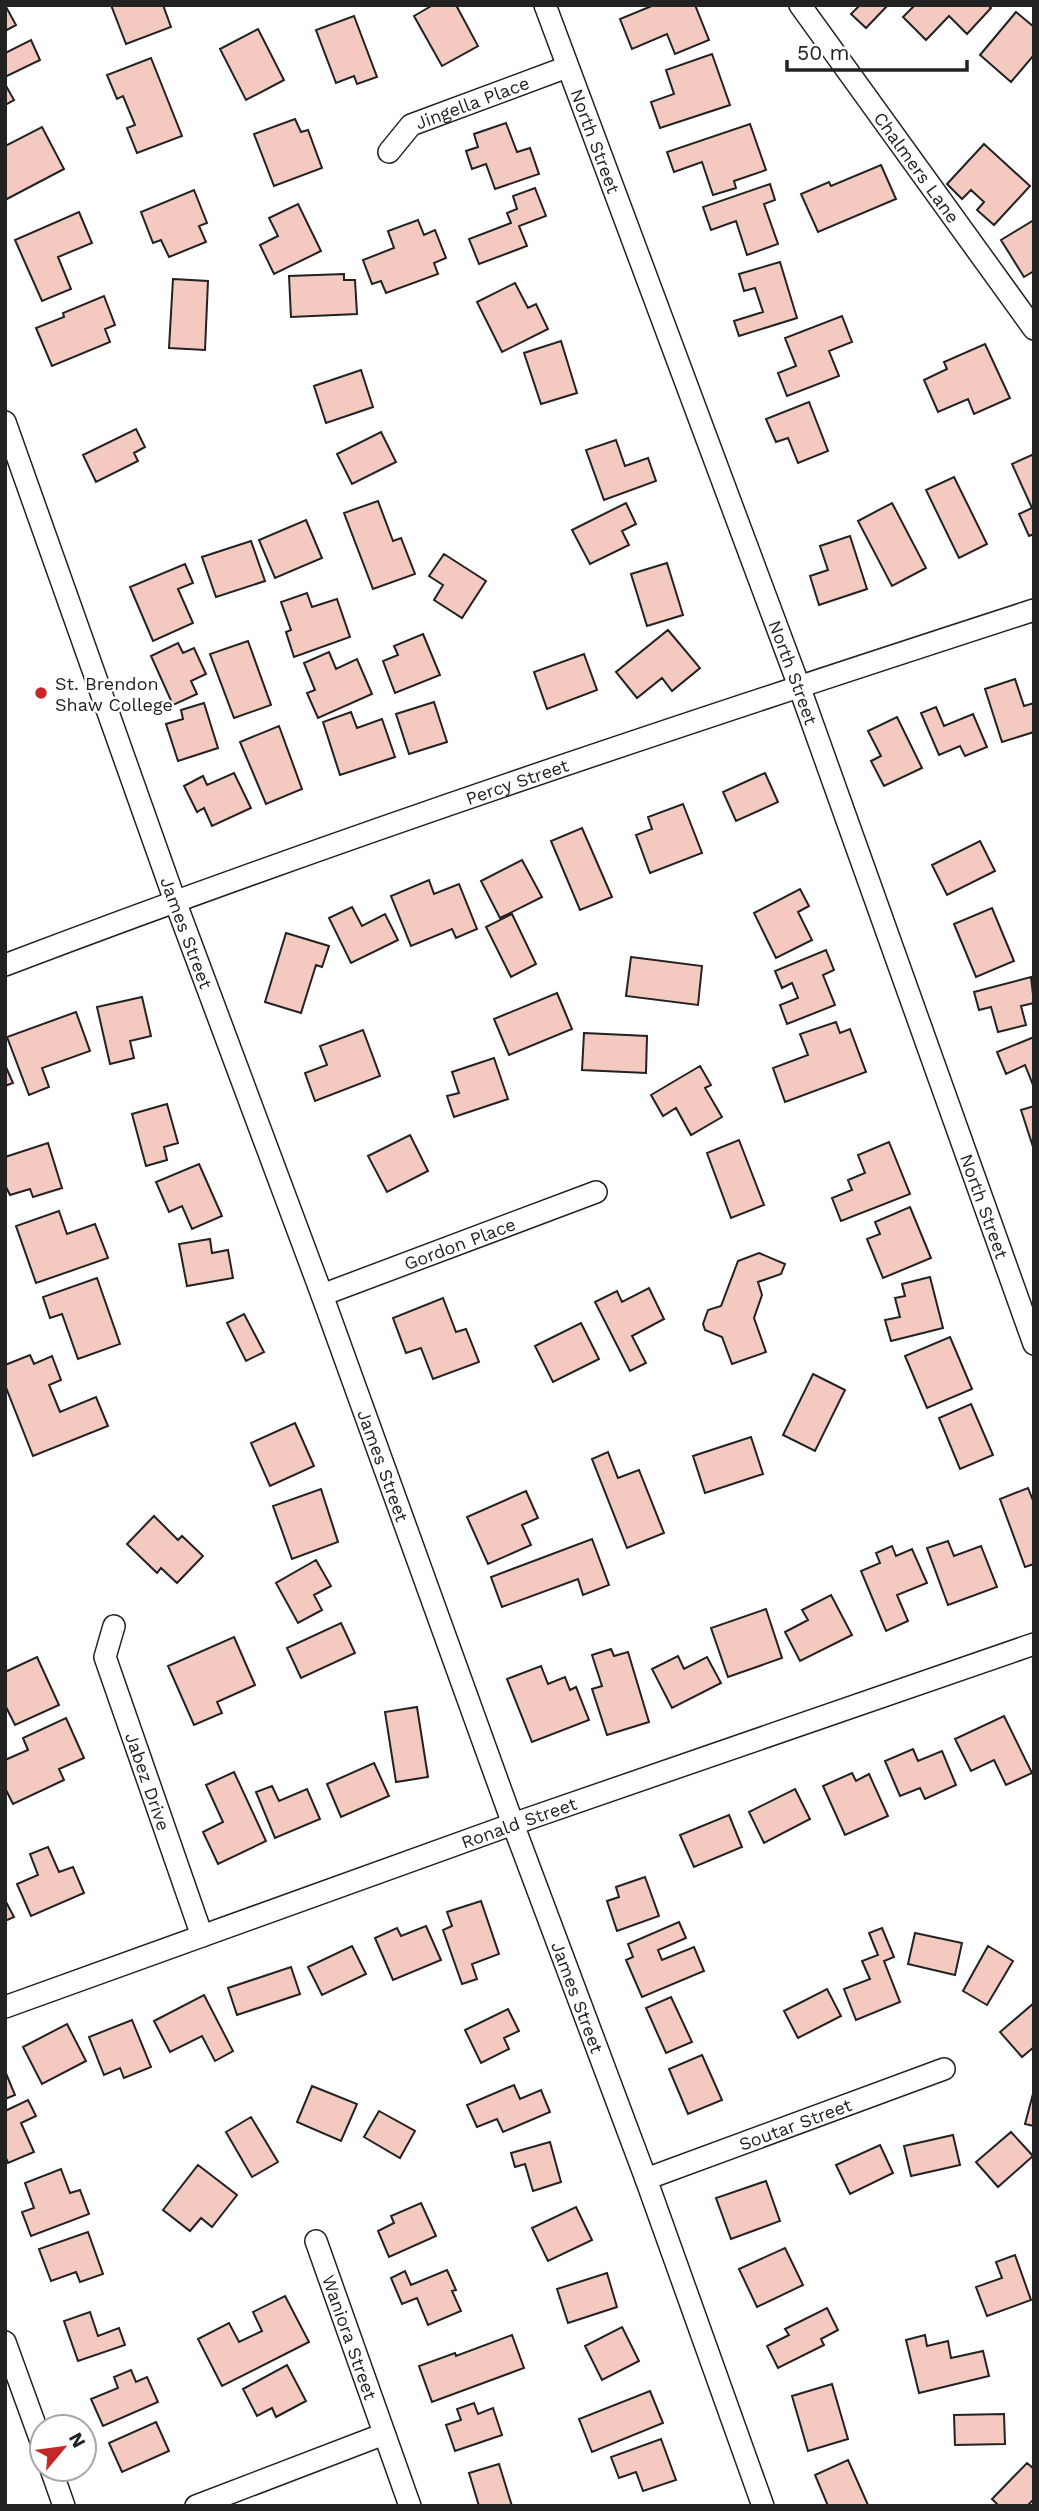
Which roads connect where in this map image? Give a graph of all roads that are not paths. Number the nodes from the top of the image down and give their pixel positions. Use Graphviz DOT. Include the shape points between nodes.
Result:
graph roads {
  1 [pos="545,5"];
  2 [pos="800,5"];
  3 [pos="567,67"];
  4 [pos="389,152"];
  5 [pos="1034,329"];
  6 [pos="5,422"];
  7 [pos="1034,610"];
  8 [pos="799,686"];
  9 [pos="175,901"];
  10 [pos="5,965"];
  11 [pos="596,1192"];
  12 [pos="322,1295"];
  13 [pos="1034,1344"];
  14 [pos="114,1626"];
  15 [pos="1034,1644"];
  16 [pos="513,1824"];
  17 [pos="202,1936"];
  18 [pos="5,2007"];
  19 [pos="944,2069"];
  20 [pos="646,2179"];
  21 [pos="316,2241"];
  22 [pos="5,2342"];
  23 [pos="31,2413"];
  24 [pos="384,2434"];
  25 [pos="56,2483"];
  26 [pos="64,2506"];
  27 [pos="196,2506"];
  28 [pos="410,2506"];
  29 [pos="763,2506"];
  1 -- 3 [label="street, North Street"];
  2 -- 5 [label="street, Chalmers Lane"];
  3 -- 4 [label="street, Jingella Place" via="411,125"];
  3 -- 8 [label="street, North Street"];
  6 -- 9 [label="street, James Street"];
  7 -- 8 [label="street, Percy Street"];
  8 -- 9 [label="street, Percy Street"];
  8 -- 13 [label="street, North Street"];
  9 -- 10 [label="street, Percy Street"];
  9 -- 12 [label="street, James Street"];
  11 -- 12 [label="street, Gordon Place"];
  12 -- 16 [label="street, James Street"];
  14 -- 17 [label="street, Jabez Drive" via="105,1657"];
  15 -- 16 [label="street, Ronald Street"];
  16 -- 17 [label="street, Ronald Street"];
  16 -- 20 [label="street, James Street"];
  17 -- 18 [label="street, Ronald Street"];
  19 -- 20 [label="street, Soutar Street"];
  20 -- 29 [label="street, James Street"];
  21 -- 24 [label="street, Waniora Street"];
  22 -- 23 [label="street"];
  24 -- 27 [label="street"];
  24 -- 28 [label="street, Waniora Street"];
  25 -- 26 [label="street"];
}
